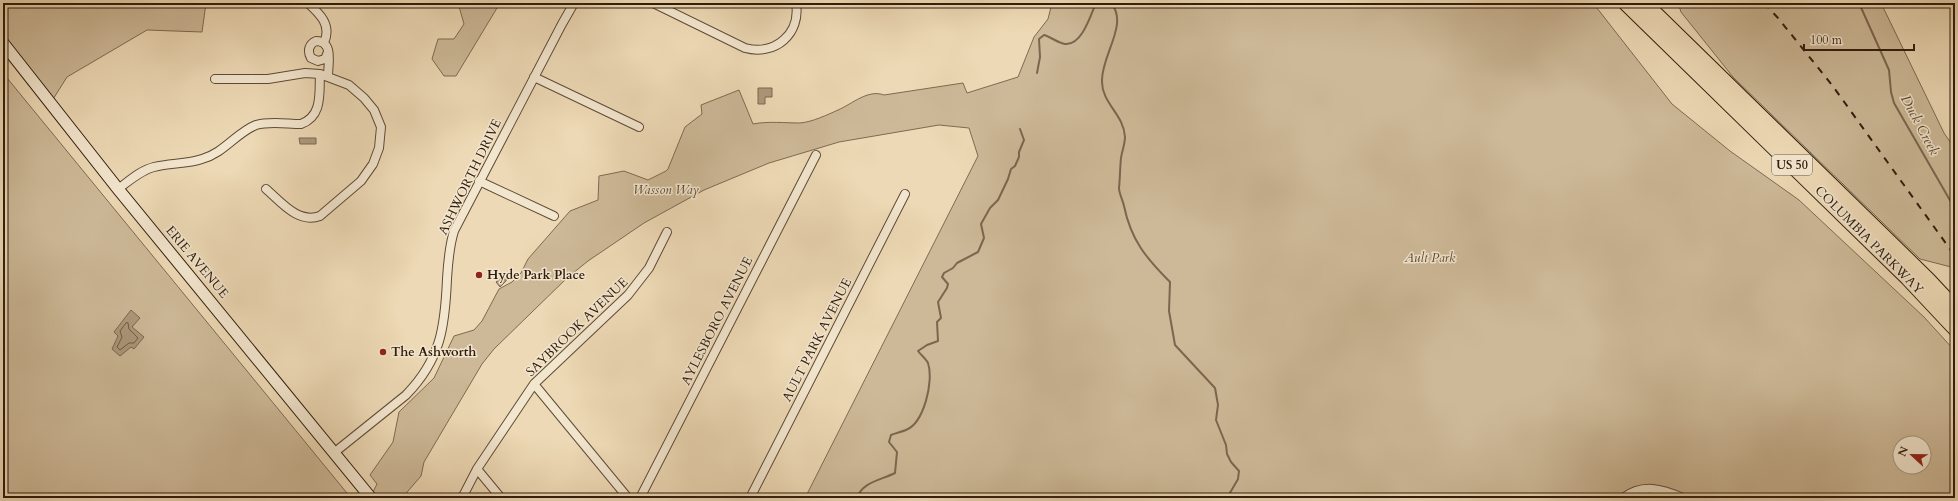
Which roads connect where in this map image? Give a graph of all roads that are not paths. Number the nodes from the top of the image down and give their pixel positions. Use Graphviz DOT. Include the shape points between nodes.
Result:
graph roads {
  1 [pos="308,3"];
  2 [pos="574,3"];
  3 [pos="653,3"];
  4 [pos="796,3"];
  5 [pos="1626,3"];
  6 [pos="1644,3"];
  7 [pos="3,43"];
  8 [pos="324,43"];
  9 [pos="328,52"];
  10 [pos="311,58"];
  11 [pos="311,73"];
  12 [pos="324,75"];
  13 [pos="534,77"];
  14 [pos="214,79"];
  15 [pos="639,128"];
  16 [pos="816,155"];
  17 [pos="479,181"];
  18 [pos="118,189"];
  19 [pos="266,189"];
  20 [pos="905,194"];
  21 [pos="554,216"];
  22 [pos="667,232"];
  23 [pos="1955,309"];
  24 [pos="1955,328"];
  25 [pos="534,384"];
  26 [pos="335,452"];
  27 [pos="477,469"];
  28 [pos="371,498"];
  29 [pos="462,498"];
  30 [pos="501,498"];
  31 [pos="628,498"];
  32 [pos="640,498"];
  33 [pos="750,498"];
  34 [pos="1623,498"];
  35 [pos="1683,498"];
  1 -- 8 [label="street" via="324,20 327,31"];
  2 -- 13 [label="street, ASHWORTH DRIVE"];
  3 -- 4 [label="street" via="745,48 758,50 778,45 790,34 796,22"];
  5 -- 24 [label="highway, COLUMBIA PARKWAY / US 50" via="1908,278"];
  6 -- 23 [label="highway, COLUMBIA PARKWAY / US 50"];
  7 -- 18 [label="street, ERIE AVENUE"];
  8 -- 9 [label="street"];
  8 -- 10 [label="street" via="316,41 310,45 308,51"];
  9 -- 10 [label="street" via="322,61"];
  9 -- 12 [label="street"];
  10 -- 11 [label="street"];
  11 -- 12 [label="street"];
  11 -- 14 [label="street" via="268,79"];
  12 -- 18 [label="street" via="317,112 308,122 257,125 212,156 192,162 154,167"];
  12 -- 19 [label="street" via="349,85 374,110 381,127 379,148 373,164 361,181 313,219 294,214"];
  13 -- 15 [label="street"];
  13 -- 17 [label="street, ASHWORTH DRIVE"];
  16 -- 32 [label="street, AYLESBORO AVENUE"];
  17 -- 21 [label="street"];
  17 -- 26 [label="street, ASHWORTH DRIVE" via="451,240 442,336 432,362 406,395"];
  18 -- 26 [label="street, ERIE AVENUE"];
  20 -- 33 [label="street, AULT PARK AVENUE"];
  22 -- 25 [label="street, SAYBROOK AVENUE" via="648,268 628,295"];
  25 -- 27 [label="street, SAYBROOK AVENUE"];
  25 -- 31 [label="street"];
  26 -- 28 [label="street, ERIE AVENUE"];
  27 -- 29 [label="street, SAYBROOK AVENUE"];
  27 -- 30 [label="street"];
  34 -- 35 [label="street" via="1637,491 1650,489 1663,489"];
}
